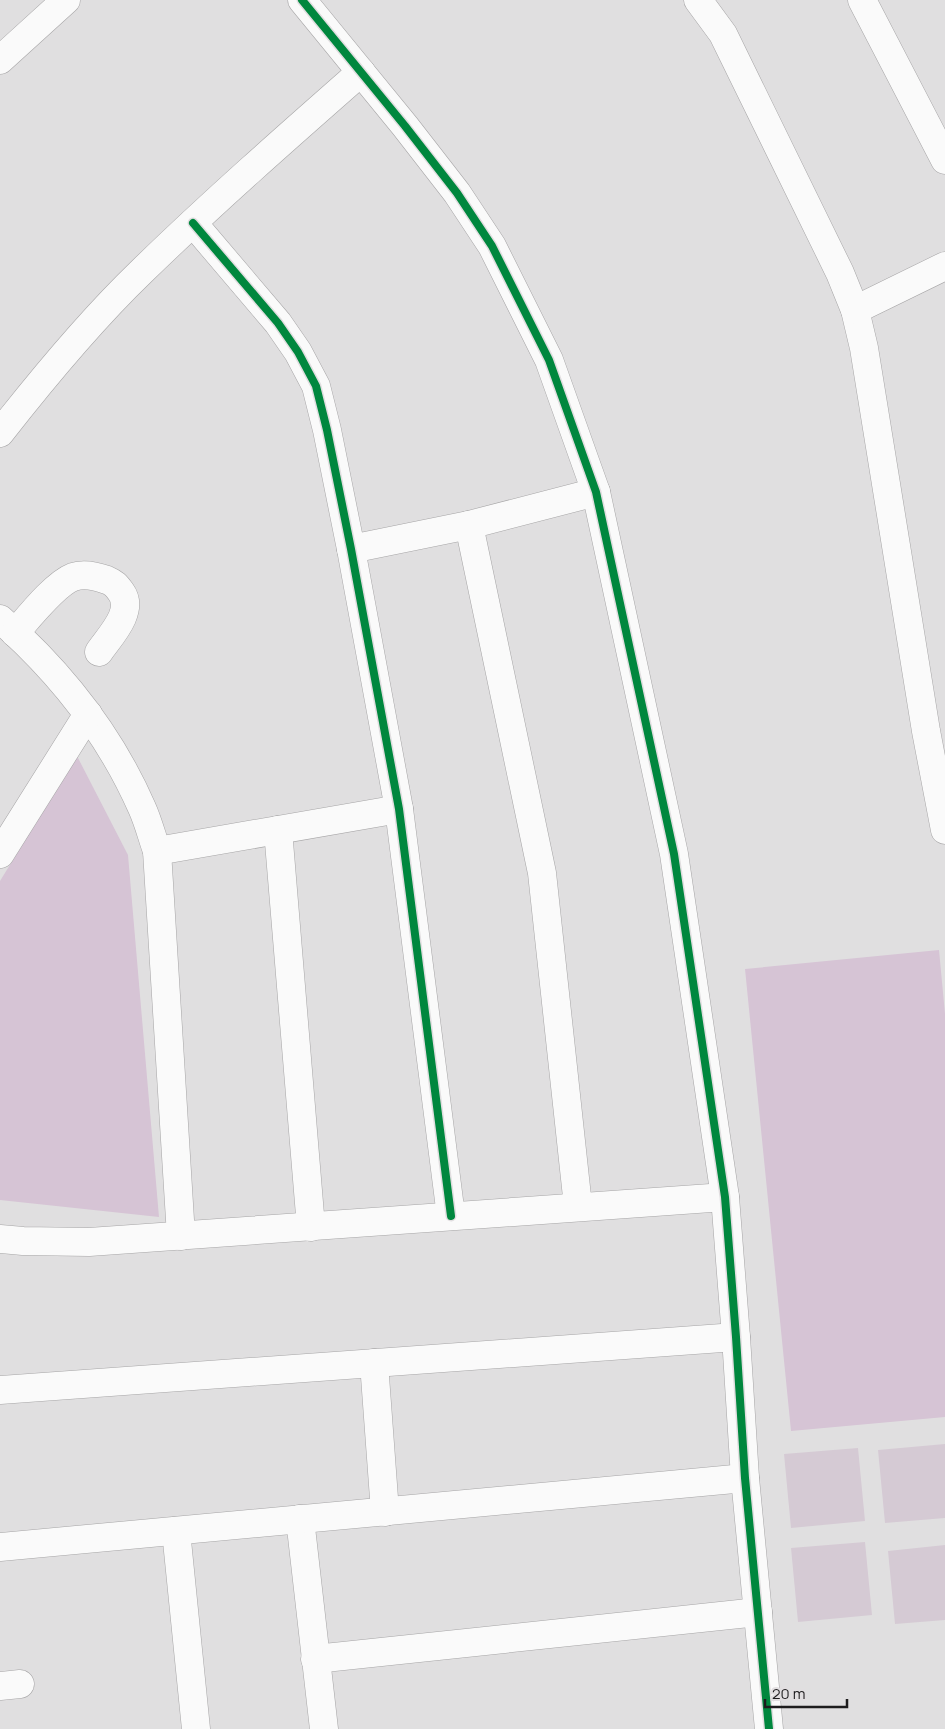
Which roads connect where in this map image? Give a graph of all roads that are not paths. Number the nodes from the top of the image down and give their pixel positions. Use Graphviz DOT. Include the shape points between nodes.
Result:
graph roads {
  1 [pos="66,0"];
  2 [pos="302,0"];
  3 [pos="862,0"];
  4 [pos="704,2"];
  5 [pos="0,60"];
  6 [pos="361,72"];
  7 [pos="945,160"];
  8 [pos="193,223"];
  9 [pos="945,266"];
  10 [pos="855,310"];
  11 [pos="0,433"];
  12 [pos="596,492"];
  13 [pos="469,525"];
  14 [pos="351,549"];
  15 [pos="8,626"];
  16 [pos="99,652"];
  17 [pos="88,714"];
  18 [pos="936,731"];
  19 [pos="399,809"];
  20 [pos="278,830"];
  21 [pos="945,830"];
  22 [pos="157,851"];
  23 [pos="0,854"];
  24 [pos="725,1197"];
  25 [pos="578,1206"];
  26 [pos="450,1216"];
  27 [pos="311,1226"];
  28 [pos="181,1236"];
  29 [pos="4,1243"];
  30 [pos="736,1337"];
  31 [pos="374,1363"];
  32 [pos="0,1390"];
  33 [pos="745,1478"];
  34 [pos="385,1512"];
  35 [pos="300,1519"];
  36 [pos="176,1531"];
  37 [pos="0,1547"];
  38 [pos="758,1612"];
  39 [pos="315,1659"];
  40 [pos="196,1729"];
  41 [pos="324,1729"];
  42 [pos="769,1729"];
  1 -- 5 [label="street"];
  2 -- 6 [label="street"];
  3 -- 7 [label="street"];
  4 -- 10 [label="street" via="723,34"];
  6 -- 8 [label="street"];
  6 -- 12 [label="street" via="457,193 492,246 549,360"];
  8 -- 11 [label="street" via="83,334"];
  8 -- 14 [label="street" via="278,323 316,386"];
  9 -- 10 [label="street"];
  10 -- 18 [label="street"];
  12 -- 13 [label="street"];
  12 -- 24 [label="street" via="674,854"];
  13 -- 14 [label="street"];
  13 -- 25 [label="street" via="542,872"];
  14 -- 19 [label="street"];
  15 -- 16 [label="street" via="74,576 94,575 114,583 125,597 122,619"];
  15 -- 17 [label="street"];
  17 -- 22 [label="street" via="125,774"];
  17 -- 23 [label="street"];
  18 -- 21 [label="street"];
  19 -- 20 [label="street"];
  19 -- 26 [label="street"];
  20 -- 22 [label="street"];
  20 -- 27 [label="street"];
  22 -- 28 [label="street"];
  24 -- 25 [label="street"];
  24 -- 30 [label="street"];
  25 -- 26 [label="street"];
  26 -- 27 [label="street"];
  27 -- 28 [label="street"];
  28 -- 29 [label="street"];
  30 -- 31 [label="street"];
  30 -- 33 [label="street"];
  31 -- 32 [label="street"];
  31 -- 34 [label="street"];
  33 -- 34 [label="street"];
  33 -- 38 [label="street"];
  34 -- 35 [label="street"];
  35 -- 36 [label="street"];
  35 -- 39 [label="street"];
  36 -- 37 [label="street"];
  36 -- 40 [label="street"];
  38 -- 39 [label="street"];
  38 -- 42 [label="street"];
  39 -- 41 [label="street"];
}
